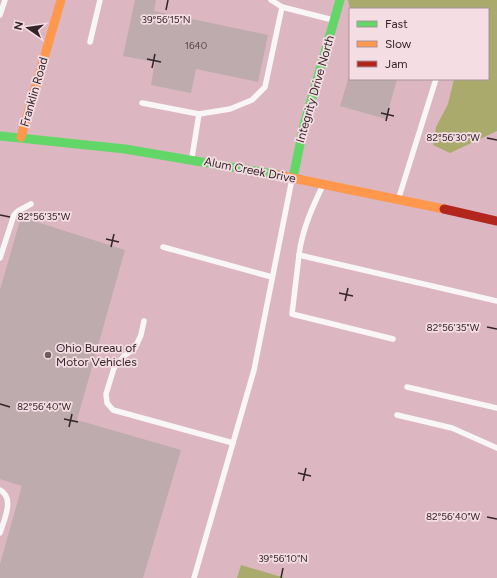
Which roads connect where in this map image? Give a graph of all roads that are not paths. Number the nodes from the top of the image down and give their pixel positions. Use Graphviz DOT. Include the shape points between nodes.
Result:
graph roads {
  1 [pos="5,0"];
  2 [pos="61,0"];
  3 [pos="100,0"];
  4 [pos="271,0"];
  5 [pos="340,0"];
  6 [pos="282,7"];
  7 [pos="0,15"];
  8 [pos="334,20"];
  9 [pos="90,42"];
  10 [pos="436,80"];
  11 [pos="142,103"];
  12 [pos="199,114"];
  13 [pos="0,136"];
  14 [pos="21,137"];
  15 [pos="192,159"];
  16 [pos="293,178"];
  17 [pos="324,184"];
  18 [pos="398,199"];
  19 [pos="31,204"];
  20 [pos="497,220"];
  21 [pos="163,247"];
  22 [pos="299,255"];
  23 [pos="0,258"];
  24 [pos="272,277"];
  25 [pos="497,301"];
  26 [pos="144,321"];
  27 [pos="393,339"];
  28 [pos="407,387"];
  29 [pos="497,408"];
  30 [pos="397,415"];
  31 [pos="233,443"];
  32 [pos="497,448"];
  33 [pos="0,490"];
  34 [pos="0,533"];
  35 [pos="194,578"];
  1 -- 7 [label="lane"];
  2 -- 14 [label="main road, Franklin Road"];
  3 -- 9 [label="lane"];
  4 -- 6 [label="lane"];
  5 -- 8 [label="main road, Integrity Drive North"];
  6 -- 8 [label="lane"];
  6 -- 12 [label="lane" via="265,87 252,100 230,109"];
  8 -- 16 [label="main road, Integrity Drive North" via="304,125"];
  10 -- 18 [label="lane"];
  11 -- 12 [label="lane"];
  12 -- 15 [label="lane"];
  13 -- 14 [label="main road, Alum Creek Drive"];
  14 -- 15 [label="main road, Alum Creek Drive" via="107,146"];
  15 -- 16 [label="main road, Alum Creek Drive"];
  16 -- 17 [label="main road, Alum Creek Drive"];
  16 -- 24 [label="lane"];
  17 -- 18 [label="main road, Alum Creek Drive"];
  17 -- 22 [label="lane" via="310,212"];
  18 -- 20 [label="main road, Alum Creek Drive"];
  19 -- 23 [label="lane" via="14,216"];
  21 -- 24 [label="lane"];
  22 -- 25 [label="lane"];
  22 -- 27 [label="lane" via="292,314"];
  24 -- 31 [label="lane" via="254,370"];
  26 -- 31 [label="lane" via="135,348 114,368 106,394 107,403 113,410"];
  28 -- 29 [label="lane"];
  30 -- 32 [label="lane" via="452,428"];
  31 -- 35 [label="lane"];
  33 -- 34 [label="lane" via="7,499 8,508"];
}
